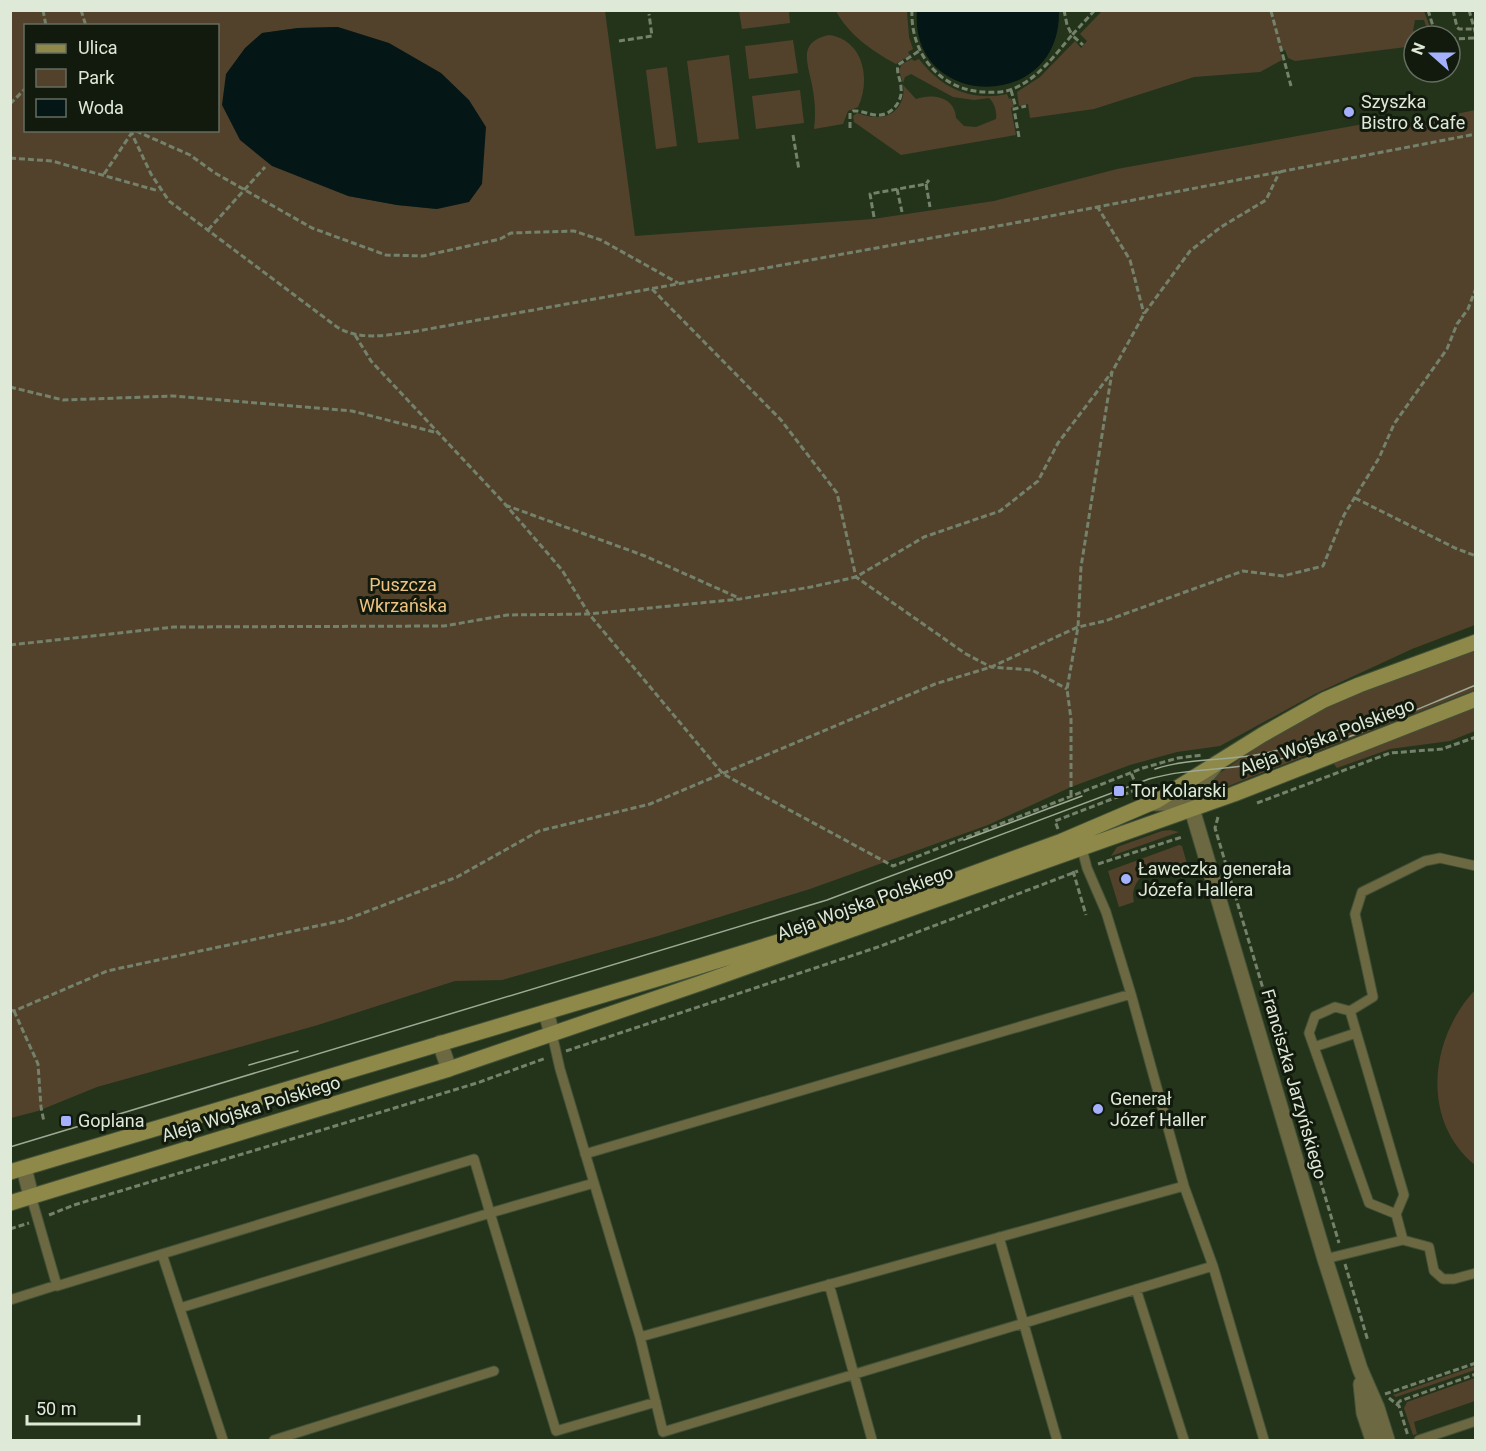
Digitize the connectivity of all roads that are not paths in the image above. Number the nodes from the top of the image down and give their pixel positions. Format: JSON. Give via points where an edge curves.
{"nodes":[{"id":1,"x":1476,"y":642,"type":"edge"},
{"id":2,"x":1476,"y":699,"type":"edge"},
{"id":3,"x":1216,"y":765,"type":"junction"},
{"id":4,"x":1152,"y":803,"type":"junction"},
{"id":5,"x":1192,"y":809,"type":"junction"},
{"id":6,"x":1080,"y":841,"type":"junction"},
{"id":7,"x":1476,"y":866,"type":"edge"},
{"id":8,"x":1131,"y":994,"type":"junction"},
{"id":9,"x":1350,"y":1011,"type":"junction"},
{"id":10,"x":546,"y":1012,"type":"junction"},
{"id":11,"x":1356,"y":1033,"type":"junction"},
{"id":12,"x":552,"y":1034,"type":"junction"},
{"id":13,"x":440,"y":1043,"type":"junction"},
{"id":14,"x":1314,"y":1047,"type":"junction"},
{"id":15,"x":448,"y":1069,"type":"junction"},
{"id":16,"x":585,"y":1154,"type":"junction"},
{"id":17,"x":17,"y":1170,"type":"edge"},
{"id":18,"x":594,"y":1183,"type":"junction"},
{"id":19,"x":1184,"y":1186,"type":"junction"},
{"id":20,"x":31,"y":1196,"type":"junction"},
{"id":21,"x":10,"y":1203,"type":"edge"},
{"id":22,"x":490,"y":1213,"type":"junction"},
{"id":23,"x":1396,"y":1214,"type":"junction"},
{"id":24,"x":999,"y":1237,"type":"junction"},
{"id":25,"x":1403,"y":1240,"type":"junction"},
{"id":26,"x":162,"y":1254,"type":"junction"},
{"id":27,"x":1325,"y":1259,"type":"junction"},
{"id":28,"x":1213,"y":1266,"type":"junction"},
{"id":29,"x":1476,"y":1273,"type":"edge"},
{"id":30,"x":829,"y":1284,"type":"junction"},
{"id":31,"x":57,"y":1285,"type":"junction"},
{"id":32,"x":1136,"y":1289,"type":"junction"},
{"id":33,"x":10,"y":1300,"type":"edge"},
{"id":34,"x":180,"y":1308,"type":"junction"},
{"id":35,"x":1024,"y":1323,"type":"junction"},
{"id":36,"x":640,"y":1337,"type":"junction"},
{"id":37,"x":1360,"y":1369,"type":"junction"},
{"id":38,"x":494,"y":1371,"type":"dead end"},
{"id":39,"x":854,"y":1374,"type":"junction"},
{"id":40,"x":656,"y":1402,"type":"junction"},
{"id":41,"x":1476,"y":1421,"type":"edge"},
{"id":42,"x":665,"y":1436,"type":"edge"},
{"id":43,"x":223,"y":1440,"type":"edge"},
{"id":44,"x":274,"y":1440,"type":"edge"},
{"id":45,"x":872,"y":1440,"type":"edge"},
{"id":46,"x":1057,"y":1440,"type":"edge"},
{"id":47,"x":1184,"y":1440,"type":"edge"},
{"id":48,"x":1264,"y":1440,"type":"edge"},
{"id":49,"x":1373,"y":1440,"type":"edge"},
{"id":50,"x":1387,"y":1440,"type":"edge"},
{"id":51,"x":1423,"y":1440,"type":"edge"}],
"edges":[{"from":1,"to":3,"type":"main road","name":"Aleja Wojska Polskiego","via":[[1311,706]]},
{"from":2,"to":5,"type":"main road","name":"Aleja Wojska Polskiego"},
{"from":3,"to":4,"type":"main road","name":"Aleja Wojska Polskiego"},
{"from":3,"to":5,"type":"street","name":"Aleja Wojska Polskiego","via":[[1196,788]]},
{"from":4,"to":5,"type":"street","name":"Aleja Wojska Polskiego","via":[[1174,803]]},
{"from":4,"to":6,"type":"main road","name":"Aleja Wojska Polskiego"},
{"from":5,"to":6,"type":"main road","name":"Aleja Wojska Polskiego"},
{"from":5,"to":27,"type":"street","name":"Franciszka Jarzyńskiego"},
{"from":6,"to":8,"type":"lane"},
{"from":6,"to":10,"type":"main road","name":"Aleja Wojska Polskiego","via":[[791,938]]},
{"from":6,"to":12,"type":"main road","name":"Aleja Wojska Polskiego","via":[[702,983]]},
{"from":7,"to":9,"type":"lane","via":[[1440,858],[1425,861],[1362,892],[1355,914],[1373,997]]},
{"from":8,"to":16,"type":"lane"},
{"from":8,"to":19,"type":"lane"},
{"from":9,"to":11,"type":"lane"},
{"from":9,"to":14,"type":"lane","via":[[1335,1007],[1315,1016],[1309,1033]]},
{"from":10,"to":12,"type":"street"},
{"from":10,"to":13,"type":"main road","name":"Aleja Wojska Polskiego"},
{"from":11,"to":14,"type":"lane"},
{"from":11,"to":23,"type":"lane","via":[[1404,1195]]},
{"from":12,"to":15,"type":"main road","name":"Aleja Wojska Polskiego"},
{"from":12,"to":16,"type":"lane"},
{"from":13,"to":15,"type":"street"},
{"from":13,"to":17,"type":"main road","name":"Aleja Wojska Polskiego"},
{"from":14,"to":23,"type":"lane","via":[[1368,1203]]},
{"from":15,"to":20,"type":"main road","name":"Aleja Wojska Polskiego"},
{"from":16,"to":18,"type":"lane"},
{"from":17,"to":20,"type":"street","name":"Aleja Wojska Polskiego"},
{"from":18,"to":22,"type":"lane"},
{"from":18,"to":36,"type":"lane"},
{"from":19,"to":24,"type":"lane"},
{"from":19,"to":28,"type":"lane"},
{"from":20,"to":21,"type":"main road","name":"Aleja Wojska Polskiego"},
{"from":20,"to":31,"type":"lane"},
{"from":22,"to":26,"type":"lane","via":[[474,1159]]},
{"from":22,"to":34,"type":"lane"},
{"from":22,"to":40,"type":"lane","via":[[556,1431]]},
{"from":23,"to":25,"type":"lane"},
{"from":24,"to":30,"type":"lane"},
{"from":24,"to":35,"type":"lane"},
{"from":25,"to":27,"type":"lane"},
{"from":25,"to":29,"type":"lane","via":[[1429,1247],[1434,1271],[1443,1279]]},
{"from":26,"to":31,"type":"lane"},
{"from":26,"to":34,"type":"lane"},
{"from":27,"to":37,"type":"street","name":"Franciszka Jarzyńskiego"},
{"from":28,"to":32,"type":"lane"},
{"from":28,"to":48,"type":"lane"},
{"from":30,"to":36,"type":"lane"},
{"from":30,"to":39,"type":"lane"},
{"from":31,"to":33,"type":"lane"},
{"from":32,"to":35,"type":"lane"},
{"from":32,"to":47,"type":"lane"},
{"from":34,"to":43,"type":"lane"},
{"from":35,"to":39,"type":"lane"},
{"from":35,"to":46,"type":"lane"},
{"from":36,"to":40,"type":"lane"},
{"from":37,"to":49,"type":"street","name":"Franciszka Jarzyńskiego","via":[[1364,1413]]},
{"from":37,"to":50,"type":"street","name":"Franciszka Jarzyńskiego"},
{"from":38,"to":44,"type":"lane"},
{"from":39,"to":42,"type":"lane"},
{"from":39,"to":45,"type":"lane"},
{"from":40,"to":42,"type":"lane"},
{"from":41,"to":51,"type":"lane"}]}
